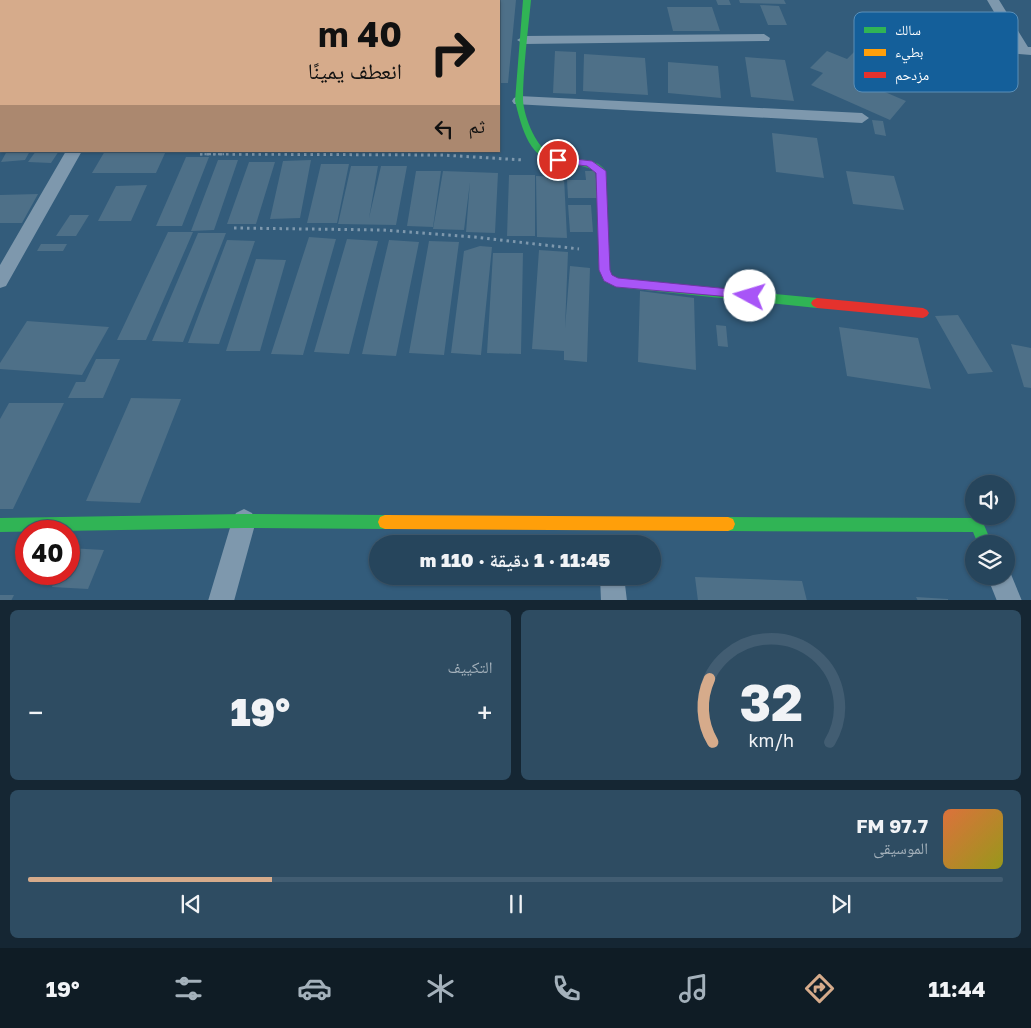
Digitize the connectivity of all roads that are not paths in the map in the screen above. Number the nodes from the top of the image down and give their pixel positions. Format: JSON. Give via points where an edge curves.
{"nodes":[{"id":1,"x":527,"y":0,"type":"edge"},
{"id":2,"x":993,"y":0,"type":"edge"},
{"id":3,"x":1001,"y":12,"type":"edge"},
{"id":4,"x":764,"y":38,"type":"dead end"},
{"id":5,"x":1018,"y":38,"type":"edge"},
{"id":6,"x":524,"y":40,"type":"junction"},
{"id":7,"x":1027,"y":51,"type":"edge"},
{"id":8,"x":519,"y":101,"type":"junction"},
{"id":9,"x":862,"y":118,"type":"dead end"},
{"id":10,"x":73,"y":152,"type":"edge"},
{"id":11,"x":0,"y":281,"type":"edge"},
{"id":12,"x":923,"y":313,"type":"dead end"},
{"id":13,"x":244,"y":521,"type":"junction"},
{"id":14,"x":0,"y":524,"type":"edge"},
{"id":15,"x":608,"y":533,"type":"edge"},
{"id":16,"x":981,"y":535,"type":"edge"},
{"id":17,"x":613,"y":585,"type":"edge"},
{"id":18,"x":1003,"y":585,"type":"edge"},
{"id":19,"x":221,"y":600,"type":"edge"},
{"id":20,"x":614,"y":600,"type":"edge"},
{"id":21,"x":1010,"y":600,"type":"edge"}],
"edges":[{"from":1,"to":6,"type":"street"},
{"from":2,"to":3,"type":"street"},
{"from":4,"to":6,"type":"street"},
{"from":5,"to":7,"type":"street"},
{"from":6,"to":8,"type":"street"},
{"from":8,"to":9,"type":"street"},
{"from":8,"to":12,"type":"street","via":[[526,126],[540,151],[558,160],[589,163],[601,171],[604,270],[608,278],[616,282]]},
{"from":10,"to":11,"type":"street"},
{"from":13,"to":14,"type":"street"},
{"from":13,"to":15,"type":"street"},
{"from":13,"to":19,"type":"street"},
{"from":15,"to":16,"type":"street","via":[[977,524]]},
{"from":17,"to":20,"type":"street"},
{"from":18,"to":21,"type":"street"}]}
